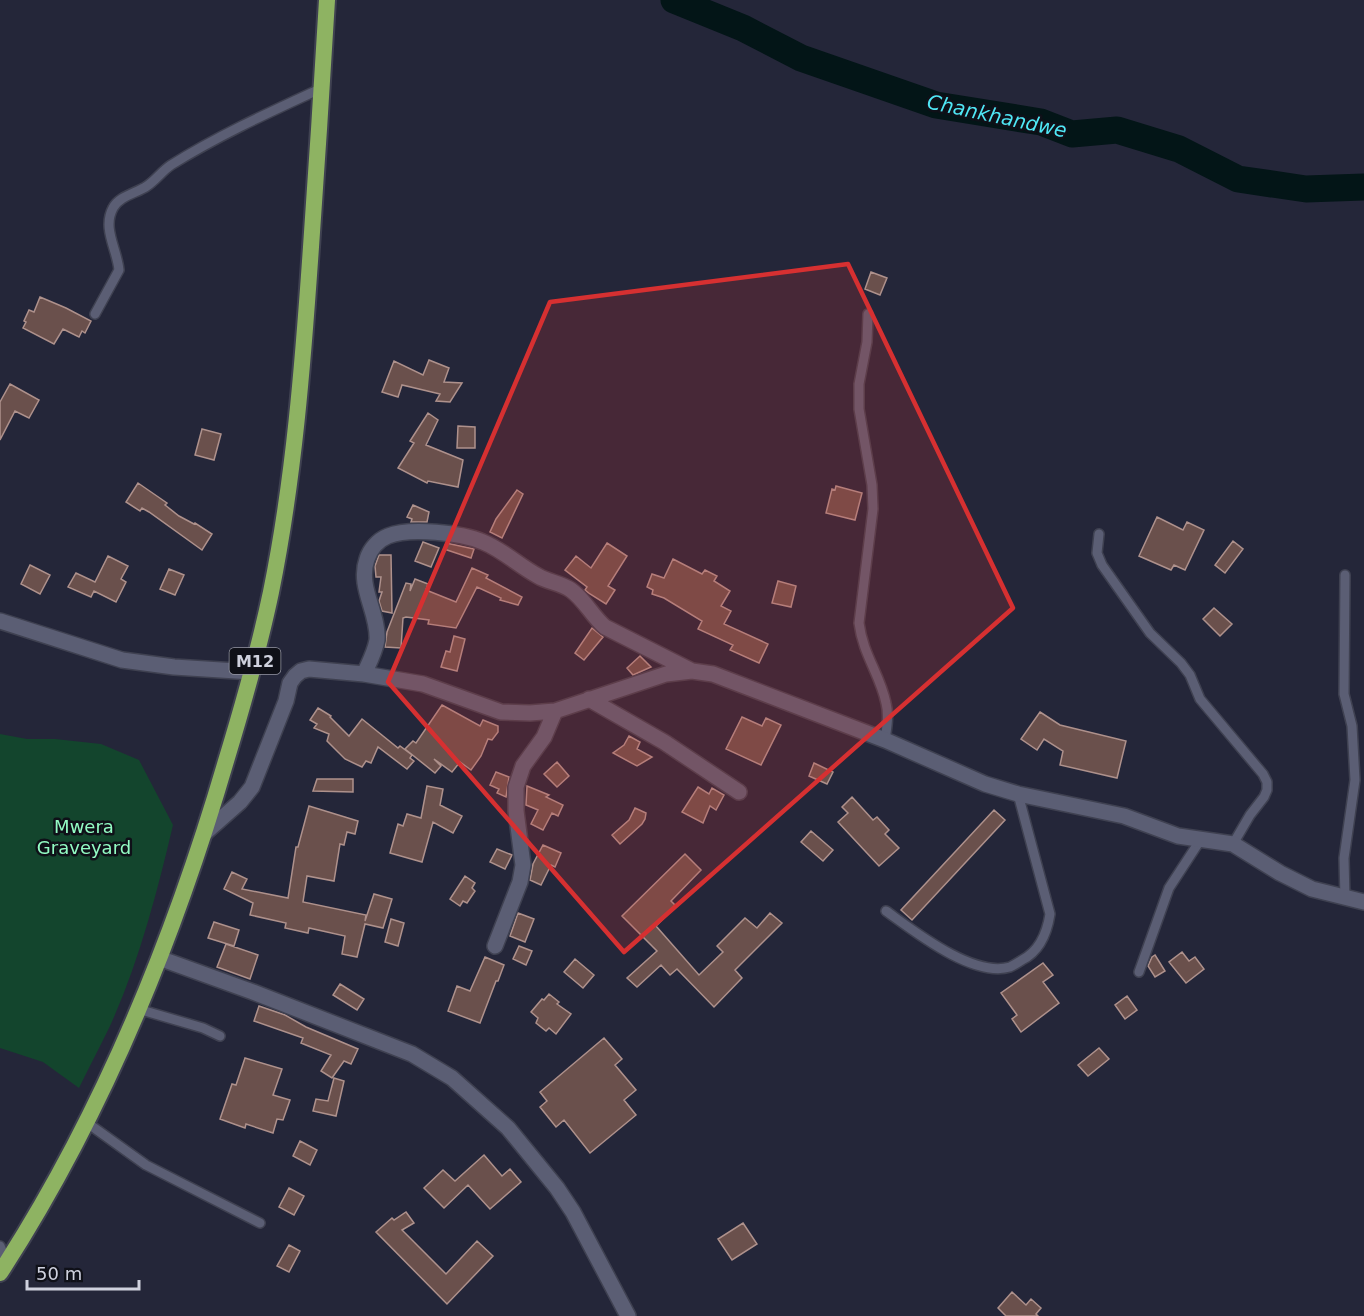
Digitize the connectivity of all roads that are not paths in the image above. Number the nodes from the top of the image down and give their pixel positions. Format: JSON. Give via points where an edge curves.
{"nodes":[{"id":1,"x":327,"y":0,"type":"edge"},
{"id":2,"x":322,"y":88,"type":"junction"},
{"id":3,"x":95,"y":314,"type":"dead end"},
{"id":4,"x":868,"y":314,"type":"dead end"},
{"id":5,"x":1099,"y":534,"type":"dead end"},
{"id":6,"x":1346,"y":575,"type":"dead end"},
{"id":7,"x":0,"y":621,"type":"edge"},
{"id":8,"x":692,"y":671,"type":"junction"},
{"id":9,"x":252,"y":672,"type":"junction"},
{"id":10,"x":364,"y":674,"type":"junction"},
{"id":11,"x":589,"y":699,"type":"junction"},
{"id":12,"x":555,"y":711,"type":"junction"},
{"id":13,"x":885,"y":740,"type":"junction"},
{"id":14,"x":740,"y":792,"type":"dead end"},
{"id":15,"x":1018,"y":794,"type":"junction"},
{"id":16,"x":205,"y":833,"type":"junction"},
{"id":17,"x":1201,"y":839,"type":"junction"},
{"id":18,"x":1233,"y":844,"type":"junction"},
{"id":19,"x":1345,"y":899,"type":"junction"},
{"id":20,"x":1364,"y":902,"type":"edge"},
{"id":21,"x":886,"y":911,"type":"dead end"},
{"id":22,"x":495,"y":946,"type":"dead end"},
{"id":23,"x":159,"y":958,"type":"junction"},
{"id":24,"x":1139,"y":972,"type":"dead end"},
{"id":25,"x":138,"y":1009,"type":"junction"},
{"id":26,"x":220,"y":1036,"type":"dead end"},
{"id":27,"x":86,"y":1122,"type":"junction"},
{"id":28,"x":260,"y":1223,"type":"dead end"},
{"id":29,"x":0,"y":1246,"type":"edge"},
{"id":30,"x":3,"y":1268,"type":"edge"},
{"id":31,"x":628,"y":1316,"type":"edge"}],
"edges":[{"from":1,"to":2,"type":"highway","number":"M12"},
{"from":2,"to":3,"type":"lane","via":[[236,127],[170,166],[140,191],[118,201],[108,223],[119,270]]},
{"from":2,"to":9,"type":"highway","number":"M12","via":[[299,401],[271,592]]},
{"from":4,"to":13,"type":"lane","via":[[859,409],[873,509],[859,623],[861,640],[886,702]]},
{"from":5,"to":18,"type":"lane","via":[[1097,553],[1102,566],[1150,633],[1182,663],[1200,699],[1267,782],[1264,797]]},
{"from":6,"to":19,"type":"lane","via":[[1344,694],[1352,726],[1355,780],[1344,858]]},
{"from":7,"to":9,"type":"street","via":[[122,660]]},
{"from":8,"to":10,"type":"street","via":[[617,635],[596,619],[571,590],[536,575],[485,542],[449,533],[399,533],[378,542],[366,562],[366,587],[377,641]]},
{"from":8,"to":11,"type":"street"},
{"from":8,"to":13,"type":"street","via":[[713,674]]},
{"from":9,"to":16,"type":"highway","number":"M12"},
{"from":10,"to":12,"type":"street","via":[[423,684],[501,712]]},
{"from":10,"to":16,"type":"street","via":[[309,669],[295,676],[252,787]]},
{"from":11,"to":12,"type":"street"},
{"from":11,"to":14,"type":"street"},
{"from":12,"to":22,"type":"street","via":[[544,737],[523,766],[516,787],[523,865]]},
{"from":13,"to":15,"type":"street","via":[[966,777]]},
{"from":15,"to":17,"type":"street","via":[[1124,816],[1178,836]]},
{"from":15,"to":21,"type":"lane","via":[[1050,914],[1040,945],[1027,957],[1010,967],[989,968],[937,948]]},
{"from":16,"to":23,"type":"highway","number":"M12"},
{"from":17,"to":18,"type":"street"},
{"from":17,"to":24,"type":"lane","via":[[1164,900]]},
{"from":18,"to":19,"type":"street","via":[[1312,889]]},
{"from":19,"to":20,"type":"street"},
{"from":23,"to":25,"type":"highway","number":"M12"},
{"from":23,"to":31,"type":"street","via":[[412,1054],[452,1078],[508,1128],[552,1181],[573,1212]]},
{"from":25,"to":26,"type":"lane"},
{"from":25,"to":27,"type":"highway","number":"M12"},
{"from":27,"to":28,"type":"lane","via":[[146,1165]]},
{"from":27,"to":30,"type":"highway","number":"M12"},
{"from":29,"to":30,"type":"lane"}]}
